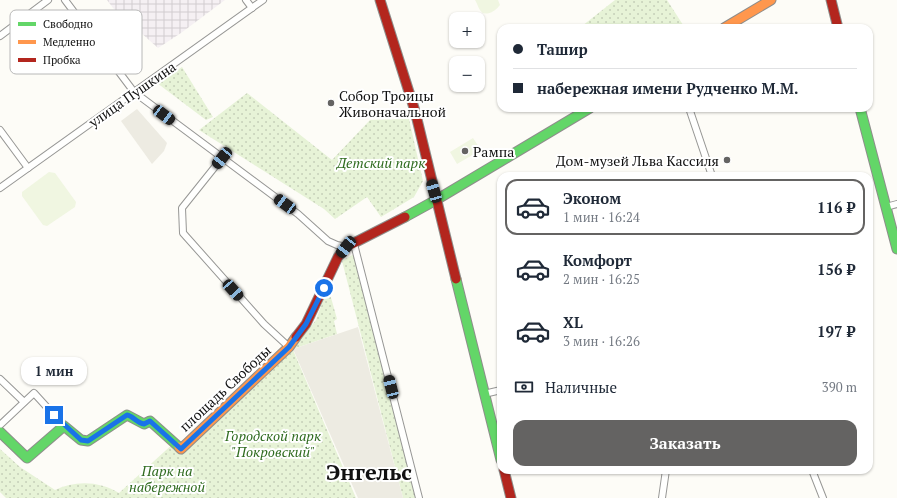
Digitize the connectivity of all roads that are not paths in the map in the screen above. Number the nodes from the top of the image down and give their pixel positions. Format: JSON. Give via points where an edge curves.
{"nodes":[{"id":1,"x":48,"y":0,"type":"edge"},
{"id":2,"x":65,"y":0,"type":"edge"},
{"id":3,"x":246,"y":0,"type":"edge"},
{"id":4,"x":263,"y":0,"type":"edge"},
{"id":5,"x":380,"y":0,"type":"edge"},
{"id":6,"x":771,"y":0,"type":"edge"},
{"id":7,"x":831,"y":0,"type":"edge"},
{"id":8,"x":252,"y":8,"type":"junction"},
{"id":9,"x":35,"y":10,"type":"edge"},
{"id":10,"x":72,"y":10,"type":"edge"},
{"id":11,"x":731,"y":24,"type":"edge"},
{"id":12,"x":837,"y":24,"type":"edge"},
{"id":13,"x":10,"y":28,"type":"edge"},
{"id":14,"x":0,"y":36,"type":"edge"},
{"id":15,"x":120,"y":74,"type":"edge"},
{"id":16,"x":134,"y":92,"type":"junction"},
{"id":17,"x":583,"y":112,"type":"edge"},
{"id":18,"x":690,"y":112,"type":"edge"},
{"id":19,"x":861,"y":112,"type":"edge"},
{"id":20,"x":0,"y":130,"type":"edge"},
{"id":21,"x":222,"y":158,"type":"junction"},
{"id":22,"x":28,"y":168,"type":"junction"},
{"id":23,"x":711,"y":172,"type":"edge"},
{"id":24,"x":0,"y":188,"type":"edge"},
{"id":25,"x":436,"y":200,"type":"junction"},
{"id":26,"x":897,"y":204,"type":"edge"},
{"id":27,"x":886,"y":207,"type":"junction"},
{"id":28,"x":350,"y":246,"type":"junction"},
{"id":29,"x":897,"y":250,"type":"edge"},
{"id":30,"x":289,"y":347,"type":"junction"},
{"id":31,"x":0,"y":379,"type":"edge"},
{"id":32,"x":497,"y":391,"type":"edge"},
{"id":33,"x":484,"y":394,"type":"junction"},
{"id":34,"x":24,"y":402,"type":"junction"},
{"id":35,"x":0,"y":425,"type":"edge"},
{"id":36,"x":64,"y":426,"type":"junction"},
{"id":37,"x":0,"y":432,"type":"edge"},
{"id":38,"x":497,"y":444,"type":"edge"},
{"id":39,"x":505,"y":474,"type":"edge"},
{"id":40,"x":665,"y":474,"type":"edge"},
{"id":41,"x":814,"y":474,"type":"edge"},
{"id":42,"x":419,"y":498,"type":"edge"},
{"id":43,"x":511,"y":498,"type":"edge"},
{"id":44,"x":662,"y":498,"type":"edge"},
{"id":45,"x":823,"y":498,"type":"edge"}],
"edges":[{"from":1,"to":9,"type":"street"},
{"from":2,"to":10,"type":"street"},
{"from":3,"to":8,"type":"street"},
{"from":4,"to":8,"type":"street","name":"улица Пушкина"},
{"from":5,"to":25,"type":"main road","via":[[415,111]]},
{"from":6,"to":11,"type":"main road"},
{"from":7,"to":12,"type":"main road"},
{"from":8,"to":16,"type":"street","name":"улица Пушкина"},
{"from":13,"to":14,"type":"street"},
{"from":15,"to":16,"type":"street"},
{"from":16,"to":21,"type":"street"},
{"from":16,"to":22,"type":"street","name":"улица Пушкина"},
{"from":17,"to":25,"type":"main road","name":"площадь Свободы"},
{"from":18,"to":23,"type":"street"},
{"from":19,"to":27,"type":"main road"},
{"from":20,"to":22,"type":"street"},
{"from":21,"to":28,"type":"street","via":[[298,214],[328,241]]},
{"from":21,"to":30,"type":"street","name":"площадь Свободы","via":[[182,208],[183,233],[264,324]]},
{"from":22,"to":24,"type":"street","name":"улица Пушкина"},
{"from":25,"to":28,"type":"main road","name":"площадь Свободы"},
{"from":25,"to":33,"type":"main road"},
{"from":26,"to":27,"type":"street"},
{"from":27,"to":29,"type":"main road"},
{"from":28,"to":30,"type":"main road","name":"площадь Свободы","via":[[338,258],[306,324]]},
{"from":28,"to":42,"type":"street"},
{"from":30,"to":36,"type":"main road","name":"площадь Свободы","via":[[181,449],[150,421],[140,423],[127,415],[88,441],[81,440]]},
{"from":31,"to":34,"type":"street"},
{"from":32,"to":33,"type":"street"},
{"from":33,"to":38,"type":"main road"},
{"from":34,"to":35,"type":"street"},
{"from":34,"to":36,"type":"street","via":[[34,393]]},
{"from":36,"to":37,"type":"main road","via":[[27,458]]},
{"from":39,"to":43,"type":"main road"},
{"from":40,"to":44,"type":"street"},
{"from":41,"to":45,"type":"street"}]}
